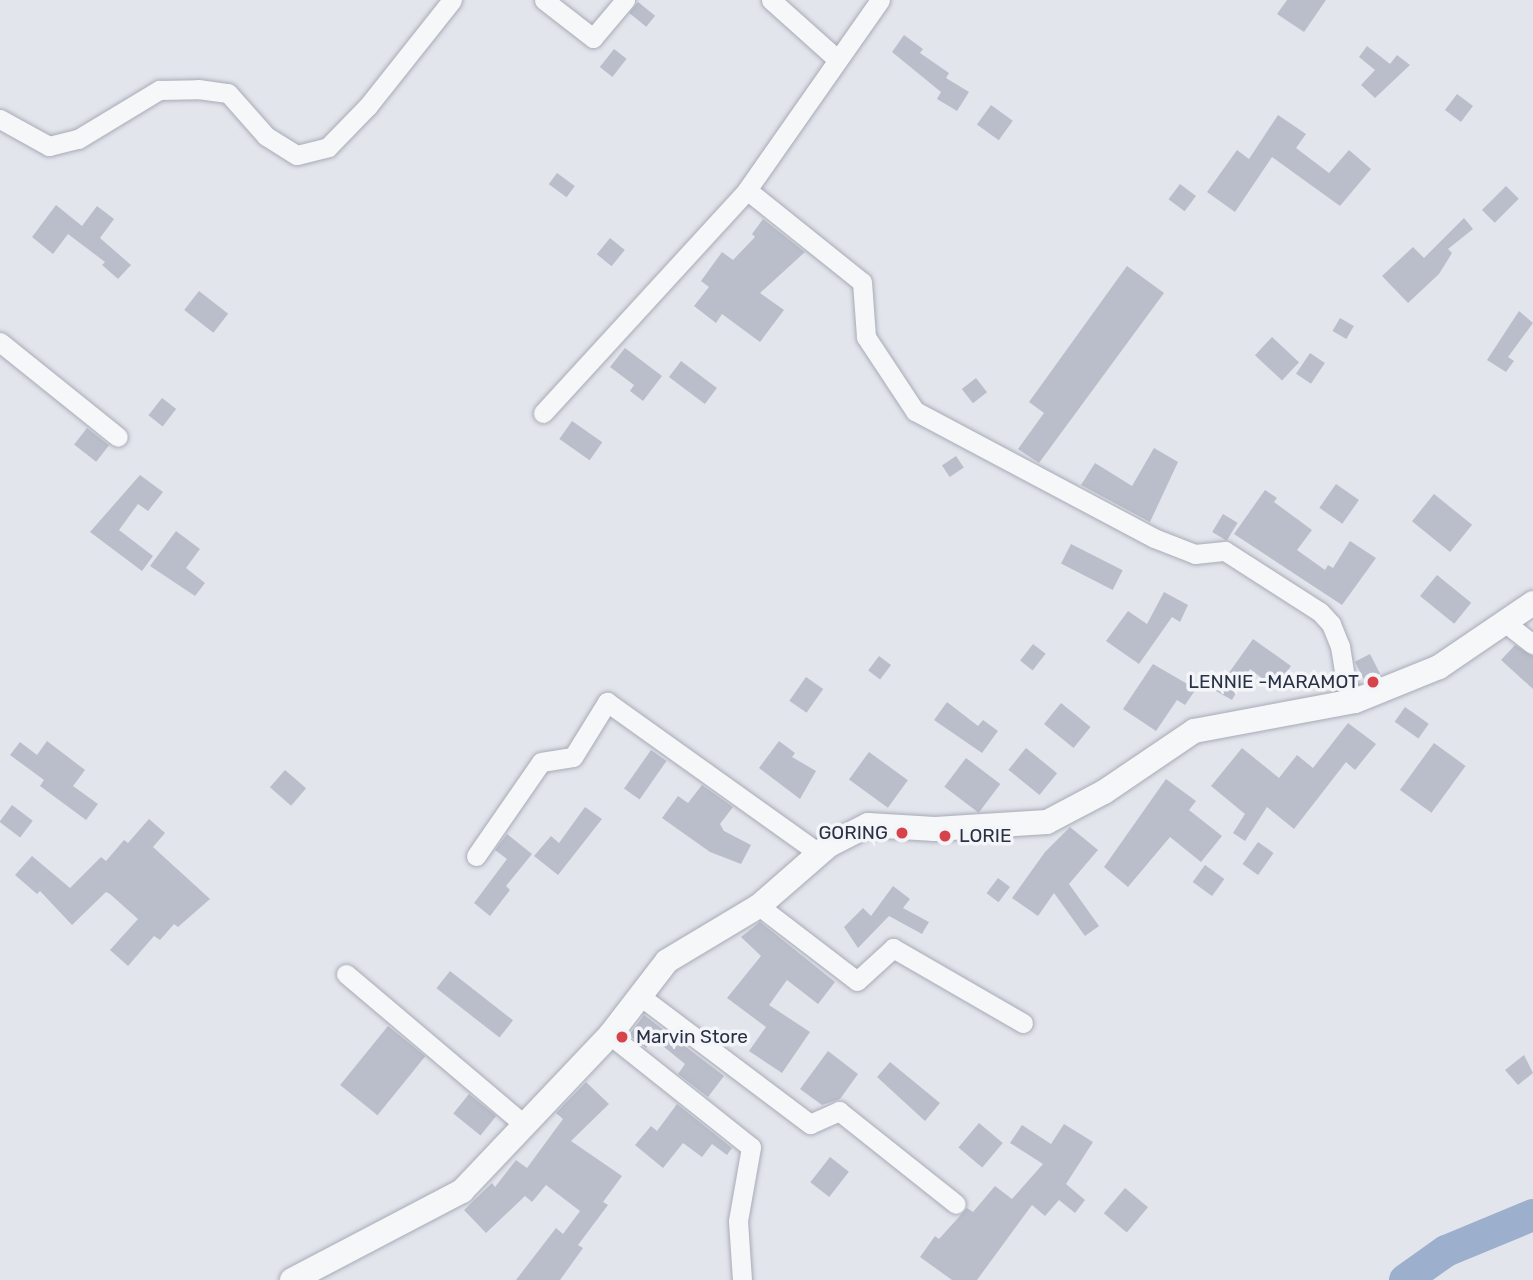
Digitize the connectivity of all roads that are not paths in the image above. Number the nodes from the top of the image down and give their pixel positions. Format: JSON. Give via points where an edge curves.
{"nodes":[{"id":1,"x":452,"y":0,"type":"edge"},
{"id":2,"x":544,"y":0,"type":"edge"},
{"id":3,"x":625,"y":0,"type":"edge"},
{"id":4,"x":771,"y":0,"type":"edge"},
{"id":5,"x":880,"y":0,"type":"edge"},
{"id":6,"x":838,"y":59,"type":"junction"},
{"id":7,"x":0,"y":119,"type":"edge"},
{"id":8,"x":747,"y":190,"type":"junction"},
{"id":9,"x":0,"y":342,"type":"edge"},
{"id":10,"x":543,"y":413,"type":"dead end"},
{"id":11,"x":118,"y":437,"type":"dead end"},
{"id":12,"x":1533,"y":603,"type":"edge"},
{"id":13,"x":1507,"y":624,"type":"junction"},
{"id":14,"x":1533,"y":644,"type":"edge"},
{"id":15,"x":1355,"y":701,"type":"junction"},
{"id":16,"x":820,"y":854,"type":"junction"},
{"id":17,"x":476,"y":856,"type":"dead end"},
{"id":18,"x":759,"y":906,"type":"junction"},
{"id":19,"x":346,"y":974,"type":"dead end"},
{"id":20,"x":640,"y":996,"type":"junction"},
{"id":21,"x":1023,"y":1023,"type":"dead end"},
{"id":22,"x":610,"y":1035,"type":"junction"},
{"id":23,"x":525,"y":1125,"type":"junction"},
{"id":24,"x":956,"y":1205,"type":"dead end"},
{"id":25,"x":292,"y":1280,"type":"edge"},
{"id":26,"x":742,"y":1280,"type":"edge"}],
"edges":[{"from":1,"to":7,"type":"street","via":[[368,106],[328,147],[297,155],[266,136],[228,93],[198,89],[159,90],[78,139],[49,146]]},
{"from":2,"to":3,"type":"street","via":[[593,38]]},
{"from":4,"to":6,"type":"street"},
{"from":5,"to":6,"type":"street"},
{"from":6,"to":8,"type":"street"},
{"from":8,"to":10,"type":"street"},
{"from":8,"to":15,"type":"street","via":[[862,282],[866,337],[915,411],[1154,538],[1195,554],[1225,551],[1320,612],[1340,646],[1346,683]]},
{"from":9,"to":11,"type":"street"},
{"from":12,"to":13,"type":"street"},
{"from":13,"to":14,"type":"street"},
{"from":13,"to":15,"type":"street","via":[[1439,667]]},
{"from":15,"to":16,"type":"street","via":[[1194,731],[1104,792],[1047,822],[935,829],[868,825]]},
{"from":16,"to":17,"type":"street","via":[[607,702],[573,757],[541,761]]},
{"from":16,"to":18,"type":"street"},
{"from":18,"to":20,"type":"street","via":[[667,961]]},
{"from":18,"to":21,"type":"street","via":[[858,981],[893,948],[907,952]]},
{"from":19,"to":23,"type":"street"},
{"from":20,"to":22,"type":"street"},
{"from":20,"to":24,"type":"street","via":[[810,1124],[839,1111]]},
{"from":22,"to":23,"type":"street"},
{"from":22,"to":26,"type":"street","via":[[751,1147],[738,1221]]},
{"from":23,"to":25,"type":"street","via":[[462,1191]]}]}
